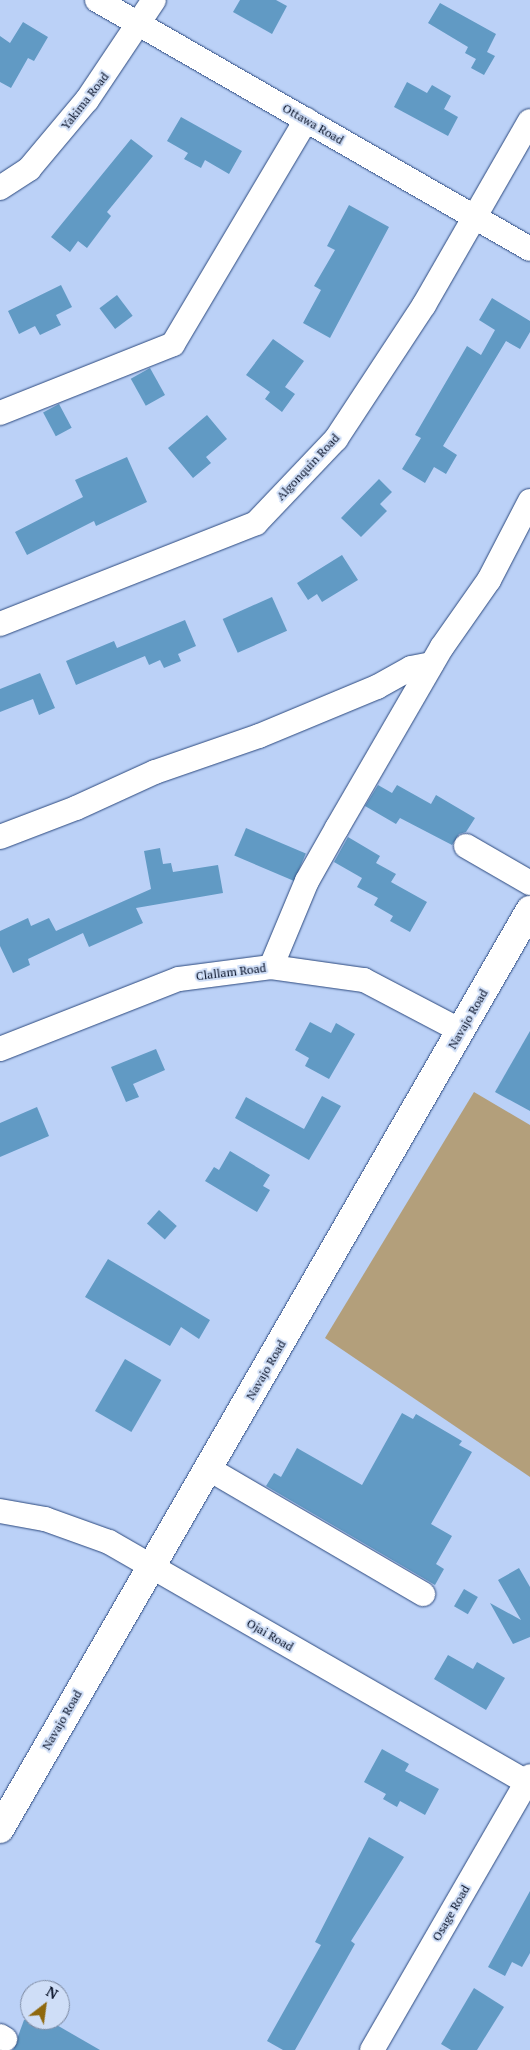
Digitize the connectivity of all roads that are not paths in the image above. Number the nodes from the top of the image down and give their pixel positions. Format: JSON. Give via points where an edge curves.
{"nodes":[{"id":1,"x":97,"y":0,"type":"edge"},
{"id":2,"x":154,"y":0,"type":"edge"},
{"id":3,"x":140,"y":25,"type":"junction"},
{"id":4,"x":306,"y":120,"type":"junction"},
{"id":5,"x":530,"y":122,"type":"edge"},
{"id":6,"x":0,"y":188,"type":"edge"},
{"id":7,"x":475,"y":217,"type":"junction"},
{"id":8,"x":530,"y":249,"type":"edge"},
{"id":9,"x":0,"y":413,"type":"edge"},
{"id":10,"x":530,"y":501,"type":"edge"},
{"id":11,"x":0,"y":624,"type":"edge"},
{"id":12,"x":432,"y":664,"type":"junction"},
{"id":13,"x":0,"y":837,"type":"edge"},
{"id":14,"x":466,"y":846,"type":"dead end"},
{"id":15,"x":530,"y":883,"type":"edge"},
{"id":16,"x":530,"y":910,"type":"edge"},
{"id":17,"x":271,"y":967,"type":"junction"},
{"id":18,"x":461,"y":1031,"type":"junction"},
{"id":19,"x":0,"y":1049,"type":"edge"},
{"id":20,"x":209,"y":1469,"type":"junction"},
{"id":21,"x":0,"y":1510,"type":"edge"},
{"id":22,"x":152,"y":1568,"type":"junction"},
{"id":23,"x":423,"y":1594,"type":"dead end"},
{"id":24,"x":529,"y":1781,"type":"edge"},
{"id":25,"x":0,"y":1829,"type":"edge"},
{"id":26,"x":372,"y":2050,"type":"edge"}],
"edges":[{"from":1,"to":3,"type":"street","name":"Ottawa Road"},
{"from":2,"to":3,"type":"street","name":"Yakima Road"},
{"from":3,"to":4,"type":"street","name":"Ottawa Road"},
{"from":3,"to":6,"type":"street","name":"Yakima Road","via":[[87,100],[29,169]]},
{"from":4,"to":7,"type":"street","name":"Ottawa Road"},
{"from":4,"to":9,"type":"street","via":[[173,344]]},
{"from":5,"to":7,"type":"street","name":"Algonquin Road"},
{"from":7,"to":8,"type":"street","name":"Ottawa Road"},
{"from":7,"to":11,"type":"street","name":"Algonquin Road","via":[[424,305],[336,439],[256,523]]},
{"from":10,"to":12,"type":"street","via":[[489,580]]},
{"from":12,"to":13,"type":"street","via":[[411,668],[377,687],[259,736],[155,772],[76,808]]},
{"from":12,"to":17,"type":"street","via":[[308,881]]},
{"from":14,"to":15,"type":"street"},
{"from":16,"to":18,"type":"main road","name":"Navajo Road"},
{"from":17,"to":18,"type":"street","name":"Clallam Road","via":[[364,980]]},
{"from":17,"to":19,"type":"street","name":"Clallam Road","via":[[179,979]]},
{"from":18,"to":20,"type":"main road","name":"Navajo Road"},
{"from":20,"to":22,"type":"main road","name":"Navajo Road"},
{"from":20,"to":23,"type":"street"},
{"from":21,"to":22,"type":"street","name":"Ojai Road","via":[[45,1519],[109,1542]]},
{"from":22,"to":24,"type":"street","name":"Ojai Road"},
{"from":22,"to":25,"type":"main road","name":"Navajo Road"},
{"from":24,"to":26,"type":"street","name":"Osage Road"}]}
